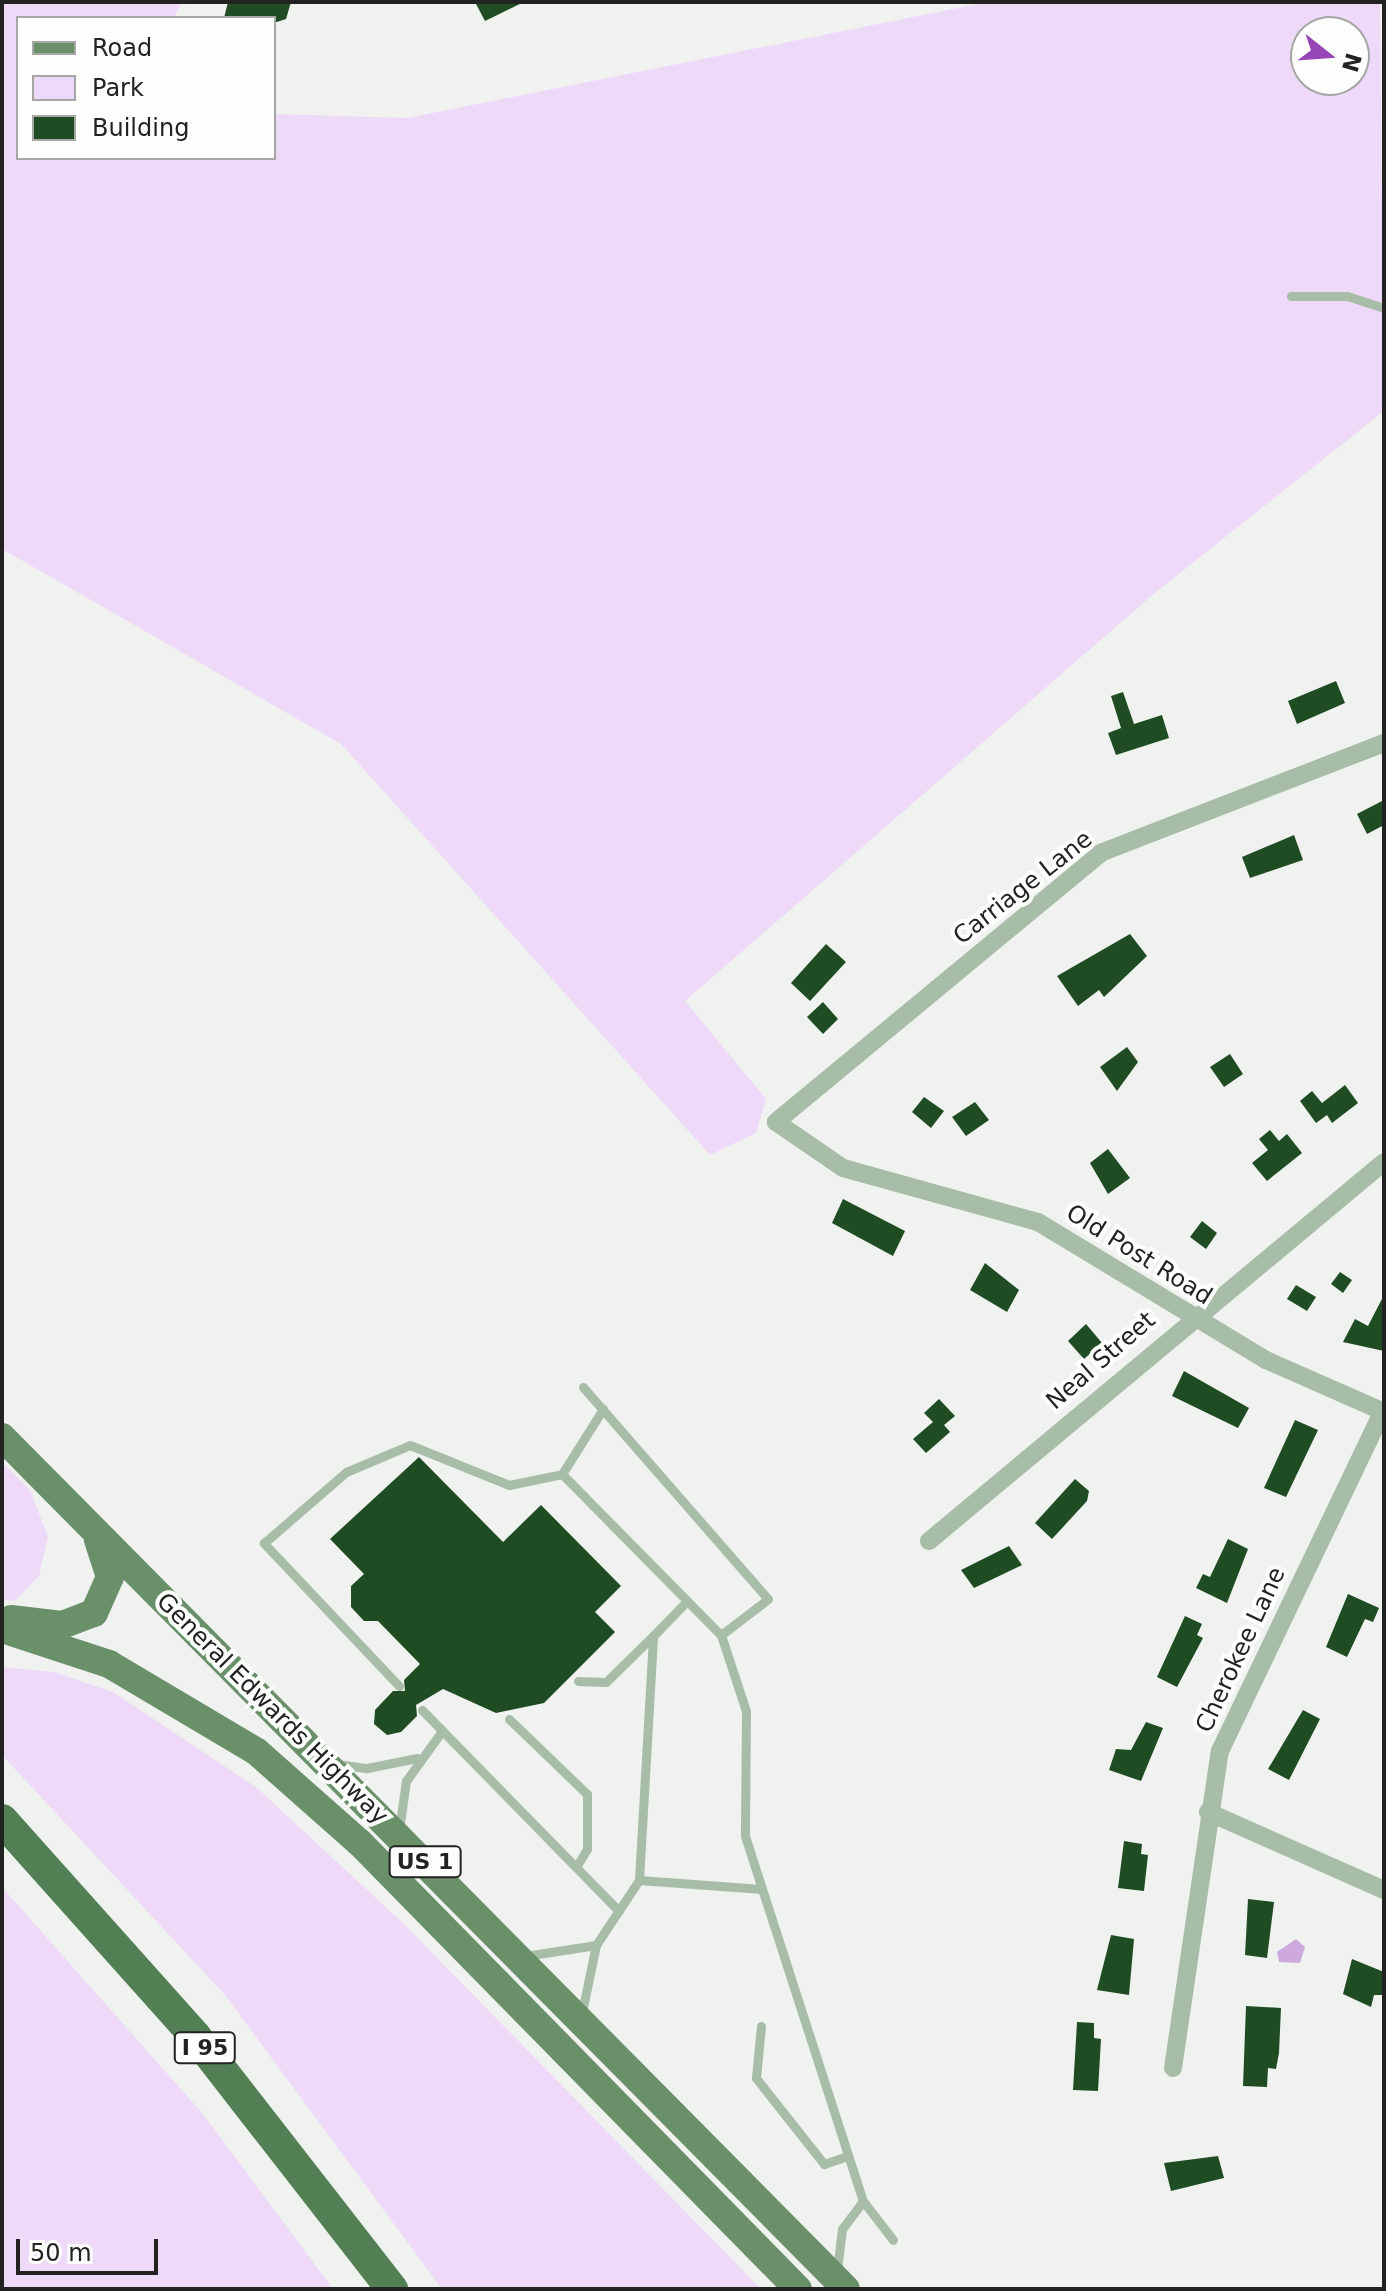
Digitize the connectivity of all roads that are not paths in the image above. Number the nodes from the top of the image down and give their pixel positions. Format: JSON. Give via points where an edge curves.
{"nodes":[{"id":1,"x":1291,"y":296,"type":"dead end"},
{"id":2,"x":1384,"y":308,"type":"edge"},
{"id":3,"x":1384,"y":743,"type":"edge"},
{"id":4,"x":776,"y":1122,"type":"joint"},
{"id":5,"x":1384,"y":1162,"type":"edge"},
{"id":6,"x":1190,"y":1317,"type":"junction"},
{"id":7,"x":583,"y":1387,"type":"dead end"},
{"id":8,"x":603,"y":1409,"type":"junction"},
{"id":9,"x":1383,"y":1411,"type":"edge"},
{"id":10,"x":2,"y":1437,"type":"edge"},
{"id":11,"x":562,"y":1474,"type":"junction"},
{"id":12,"x":86,"y":1521,"type":"junction"},
{"id":13,"x":929,"y":1541,"type":"dead end"},
{"id":14,"x":687,"y":1601,"type":"junction"},
{"id":15,"x":2,"y":1618,"type":"edge"},
{"id":16,"x":2,"y":1629,"type":"edge"},
{"id":17,"x":721,"y":1635,"type":"junction"},
{"id":18,"x":653,"y":1636,"type":"junction"},
{"id":19,"x":578,"y":1681,"type":"dead end"},
{"id":20,"x":399,"y":1686,"type":"dead end"},
{"id":21,"x":422,"y":1710,"type":"dead end"},
{"id":22,"x":509,"y":1719,"type":"dead end"},
{"id":23,"x":442,"y":1731,"type":"junction"},
{"id":24,"x":417,"y":1758,"type":"junction"},
{"id":25,"x":324,"y":1763,"type":"junction"},
{"id":26,"x":1208,"y":1812,"type":"junction"},
{"id":27,"x":2,"y":1820,"type":"edge"},
{"id":28,"x":399,"y":1836,"type":"junction"},
{"id":29,"x":576,"y":1867,"type":"junction"},
{"id":30,"x":639,"y":1880,"type":"junction"},
{"id":31,"x":762,"y":1889,"type":"junction"},
{"id":32,"x":1384,"y":1890,"type":"edge"},
{"id":33,"x":619,"y":1911,"type":"junction"},
{"id":34,"x":596,"y":1945,"type":"junction"},
{"id":35,"x":518,"y":1956,"type":"junction"},
{"id":36,"x":582,"y":2021,"type":"junction"},
{"id":37,"x":761,"y":2026,"type":"dead end"},
{"id":38,"x":1173,"y":2068,"type":"dead end"},
{"id":39,"x":847,"y":2156,"type":"junction"},
{"id":40,"x":863,"y":2201,"type":"junction"},
{"id":41,"x":893,"y":2240,"type":"dead end"},
{"id":42,"x":841,"y":2284,"type":"edge"},
{"id":43,"x":392,"y":2289,"type":"edge"},
{"id":44,"x":798,"y":2289,"type":"edge"}],
"edges":[{"from":1,"to":2,"type":"lane","via":[[1347,296]]},
{"from":3,"to":4,"type":"street","name":"Carriage Lane","via":[[1101,853]]},
{"from":4,"to":6,"type":"street","name":"Old Post Road","via":[[843,1168],[1038,1222]]},
{"from":5,"to":6,"type":"street","name":"Neal Street"},
{"from":6,"to":9,"type":"street","name":"Old Post Road"},
{"from":6,"to":13,"type":"street","name":"Neal Street"},
{"from":7,"to":8,"type":"lane"},
{"from":8,"to":11,"type":"lane"},
{"from":8,"to":17,"type":"lane","via":[[768,1599]]},
{"from":9,"to":26,"type":"street","name":"Cherokee Lane","via":[[1220,1751]]},
{"from":10,"to":12,"type":"main road","name":"General Edwards Highway","number":"US 1"},
{"from":11,"to":14,"type":"lane"},
{"from":11,"to":20,"type":"lane","via":[[509,1485],[410,1445],[346,1472],[264,1543]]},
{"from":12,"to":15,"type":"main road","via":[[109,1570],[99,1609],[62,1625]]},
{"from":12,"to":25,"type":"main road","name":"General Edwards Highway","number":"US 1"},
{"from":14,"to":17,"type":"lane"},
{"from":14,"to":18,"type":"lane"},
{"from":16,"to":44,"type":"main road","name":"General Edwards Highway","number":"US 1","via":[[109,1664],[257,1752],[360,1843]]},
{"from":17,"to":31,"type":"lane","via":[[744,1698],[745,1836]]},
{"from":18,"to":19,"type":"lane","via":[[606,1682]]},
{"from":18,"to":30,"type":"lane"},
{"from":21,"to":23,"type":"lane"},
{"from":22,"to":29,"type":"lane","via":[[587,1794],[587,1849]]},
{"from":23,"to":24,"type":"lane"},
{"from":23,"to":29,"type":"lane"},
{"from":24,"to":25,"type":"lane","via":[[367,1768]]},
{"from":24,"to":28,"type":"lane","via":[[403,1790]]},
{"from":25,"to":28,"type":"main road","name":"General Edwards Highway","number":"US 1"},
{"from":26,"to":32,"type":"street"},
{"from":26,"to":38,"type":"street","name":"Cherokee Lane"},
{"from":27,"to":43,"type":"highway","number":"I 95","via":[[195,2036]]},
{"from":28,"to":35,"type":"main road","name":"General Edwards Highway","number":"US 1"},
{"from":29,"to":33,"type":"lane"},
{"from":30,"to":31,"type":"lane"},
{"from":30,"to":33,"type":"lane"},
{"from":31,"to":39,"type":"lane"},
{"from":33,"to":34,"type":"lane"},
{"from":34,"to":35,"type":"lane"},
{"from":34,"to":36,"type":"lane","via":[[582,1991]]},
{"from":35,"to":36,"type":"main road","name":"General Edwards Highway","number":"US 1"},
{"from":36,"to":42,"type":"main road","name":"General Edwards Highway","number":"US 1"},
{"from":37,"to":39,"type":"lane","via":[[756,2078],[824,2164]]},
{"from":39,"to":40,"type":"lane"},
{"from":40,"to":41,"type":"lane"},
{"from":40,"to":42,"type":"lane","via":[[842,2229]]}]}
